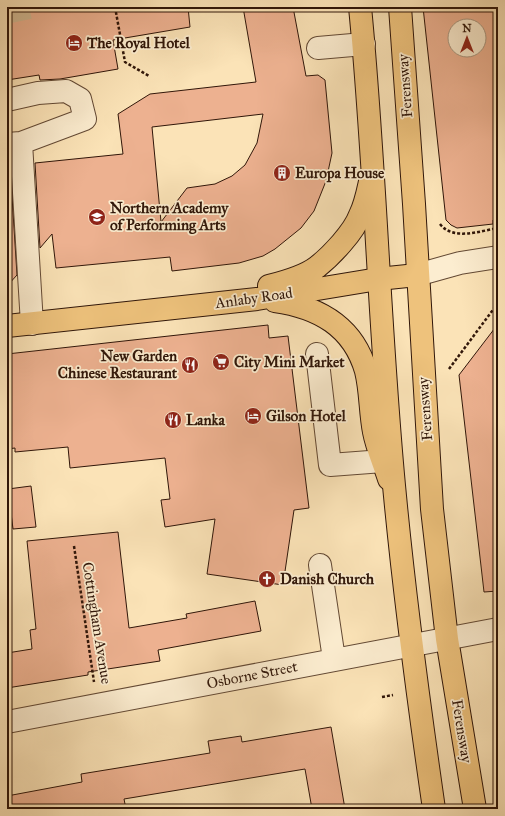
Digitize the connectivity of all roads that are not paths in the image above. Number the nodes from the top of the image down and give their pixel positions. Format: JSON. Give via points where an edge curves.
{"nodes":[{"id":1,"x":360,"y":7,"type":"edge"},
{"id":2,"x":400,"y":7,"type":"edge"},
{"id":3,"x":364,"y":44,"type":"junction"},
{"id":4,"x":318,"y":48,"type":"dead end"},
{"id":5,"x":7,"y":100,"type":"edge"},
{"id":6,"x":14,"y":143,"type":"edge"},
{"id":7,"x":372,"y":172,"type":"junction"},
{"id":8,"x":498,"y":257,"type":"edge"},
{"id":9,"x":417,"y":275,"type":"junction"},
{"id":10,"x":378,"y":279,"type":"junction"},
{"id":11,"x":257,"y":299,"type":"junction"},
{"id":12,"x":208,"y":304,"type":"junction"},
{"id":13,"x":32,"y":324,"type":"junction"},
{"id":14,"x":7,"y":326,"type":"edge"},
{"id":15,"x":317,"y":354,"type":"dead end"},
{"id":16,"x":383,"y":461,"type":"junction"},
{"id":17,"x":394,"y":495,"type":"junction"},
{"id":18,"x":320,"y":565,"type":"dead end"},
{"id":19,"x":498,"y":629,"type":"edge"},
{"id":20,"x":447,"y":639,"type":"junction"},
{"id":21,"x":411,"y":645,"type":"junction"},
{"id":22,"x":334,"y":659,"type":"junction"},
{"id":23,"x":7,"y":722,"type":"edge"},
{"id":24,"x":434,"y":809,"type":"edge"},
{"id":25,"x":475,"y":809,"type":"edge"}],
"edges":[{"from":1,"to":3,"type":"main road"},
{"from":2,"to":9,"type":"main road","name":"Ferensway"},
{"from":3,"to":4,"type":"street"},
{"from":3,"to":7,"type":"main road"},
{"from":5,"to":6,"type":"street","via":[[38,93],[66,91],[80,99],[85,119]]},
{"from":6,"to":13,"type":"street"},
{"from":7,"to":10,"type":"main road"},
{"from":7,"to":12,"type":"main road","via":[[360,217],[344,239],[317,267],[284,282]]},
{"from":8,"to":9,"type":"street","name":"Anlaby Road","via":[[460,263]]},
{"from":9,"to":10,"type":"main road","name":"Anlaby Road"},
{"from":9,"to":20,"type":"main road","name":"Ferensway","via":[[432,509]]},
{"from":10,"to":11,"type":"main road","name":"Anlaby Road"},
{"from":10,"to":17,"type":"main road"},
{"from":11,"to":12,"type":"main road","name":"Anlaby Road"},
{"from":11,"to":16,"type":"main road","via":[[297,304],[314,310],[328,318],[353,343],[366,372],[374,432]]},
{"from":12,"to":13,"type":"main road","name":"Anlaby Road"},
{"from":13,"to":14,"type":"main road","name":"Anlaby Road"},
{"from":15,"to":16,"type":"street","via":[[330,465]]},
{"from":16,"to":17,"type":"main road"},
{"from":17,"to":21,"type":"main road"},
{"from":18,"to":22,"type":"street"},
{"from":19,"to":20,"type":"street","name":"Osborne Street"},
{"from":20,"to":21,"type":"street","name":"Osborne Street"},
{"from":20,"to":25,"type":"main road","name":"Ferensway"},
{"from":21,"to":22,"type":"street","name":"Osborne Street"},
{"from":21,"to":24,"type":"main road"},
{"from":22,"to":23,"type":"street","name":"Osborne Street"}]}
